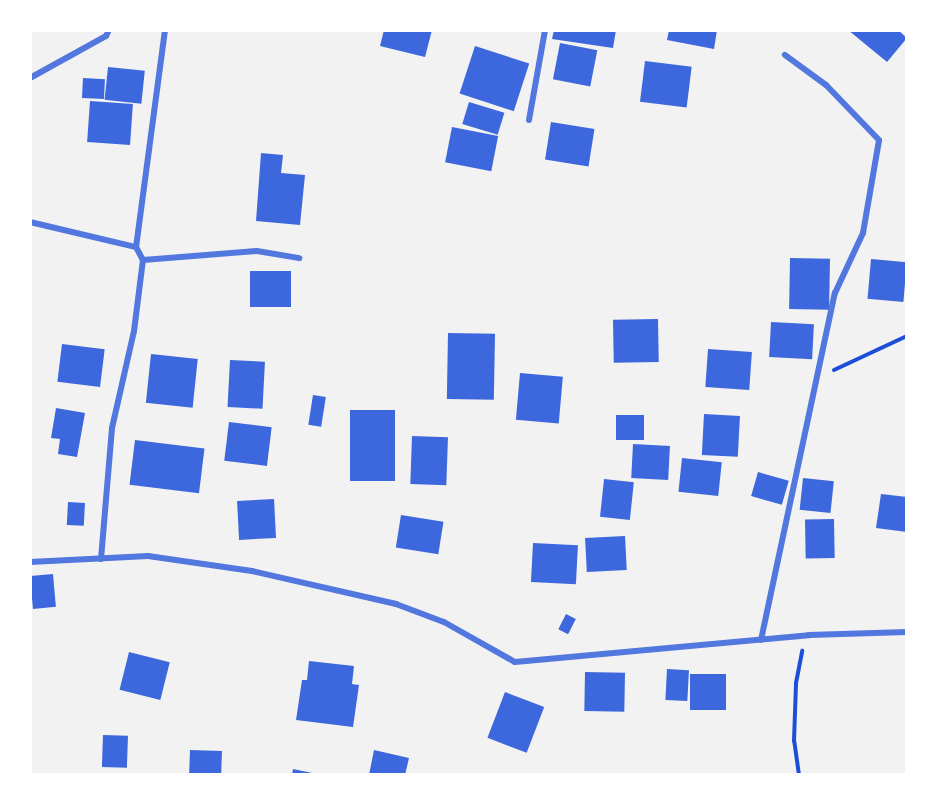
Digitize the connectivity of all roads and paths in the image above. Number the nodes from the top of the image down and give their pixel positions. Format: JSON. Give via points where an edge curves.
{"nodes":[{"id":1,"x":109,"y":30,"type":"edge"},
{"id":2,"x":165,"y":30,"type":"edge"},
{"id":3,"x":545,"y":30,"type":"edge"},
{"id":4,"x":785,"y":56,"type":"dead end"},
{"id":5,"x":30,"y":78,"type":"edge"},
{"id":6,"x":529,"y":120,"type":"dead end"},
{"id":7,"x":30,"y":222,"type":"edge"},
{"id":8,"x":136,"y":247,"type":"junction"},
{"id":9,"x":299,"y":258,"type":"dead end"},
{"id":10,"x":143,"y":260,"type":"junction"},
{"id":11,"x":907,"y":336,"type":"edge"},
{"id":12,"x":815,"y":379,"type":"junction"},
{"id":13,"x":101,"y":559,"type":"junction"},
{"id":14,"x":30,"y":562,"type":"edge"},
{"id":15,"x":907,"y":632,"type":"edge"},
{"id":16,"x":809,"y":635,"type":"junction"},
{"id":17,"x":761,"y":640,"type":"junction"},
{"id":18,"x":799,"y":775,"type":"edge"}],
"edges":[{"from":1,"to":5,"type":"street","via":[[106,36]]},
{"from":2,"to":8,"type":"street"},
{"from":3,"to":6,"type":"street"},
{"from":4,"to":12,"type":"street","via":[[826,84],[879,140],[863,233],[835,293]]},
{"from":7,"to":8,"type":"street"},
{"from":8,"to":10,"type":"street"},
{"from":9,"to":10,"type":"street","via":[[257,251]]},
{"from":10,"to":13,"type":"street","via":[[134,331],[112,428]]},
{"from":11,"to":12,"type":"path"},
{"from":12,"to":17,"type":"street"},
{"from":13,"to":14,"type":"street"},
{"from":13,"to":17,"type":"street","via":[[148,556],[252,571],[396,604],[444,622],[515,662]]},
{"from":15,"to":16,"type":"street"},
{"from":16,"to":17,"type":"street"},
{"from":16,"to":18,"type":"path","via":[[796,683],[794,741]]}]}
